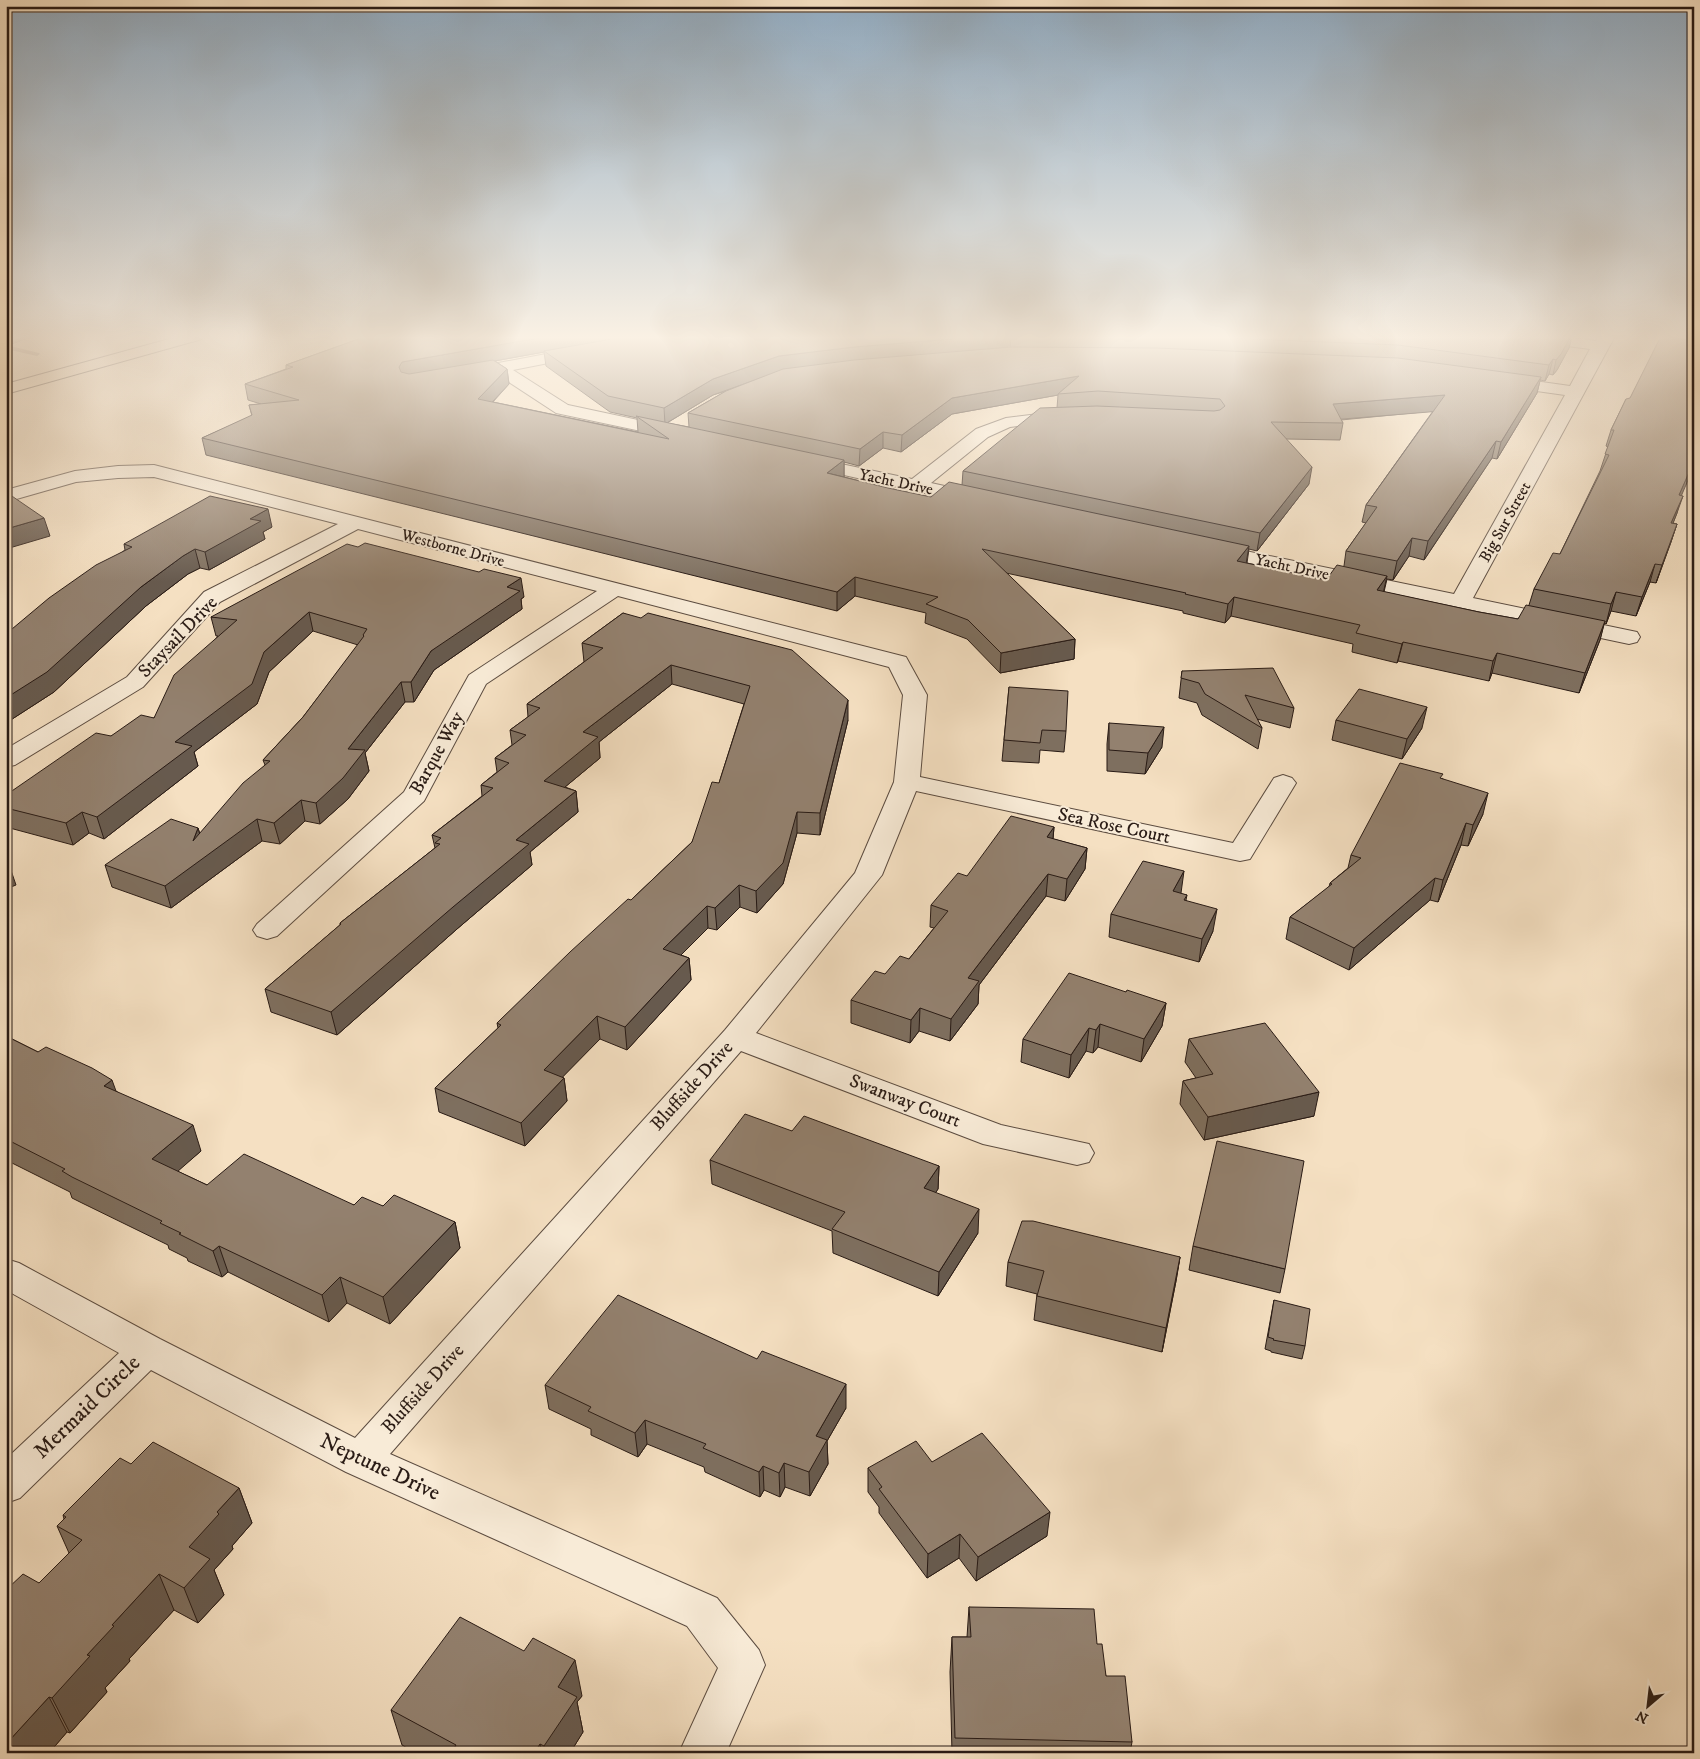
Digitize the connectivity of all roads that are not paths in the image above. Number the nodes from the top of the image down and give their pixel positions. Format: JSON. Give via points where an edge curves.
{"nodes":[{"id":1,"x":613,"y":418,"type":"edge"},
{"id":2,"x":1034,"y":418,"type":"edge"},
{"id":3,"x":1562,"y":418,"type":"edge"},
{"id":4,"x":679,"y":430,"type":"edge"},
{"id":5,"x":792,"y":459,"type":"edge"},
{"id":6,"x":915,"y":486,"type":"junction"},
{"id":7,"x":6,"y":496,"type":"edge"},
{"id":8,"x":993,"y":502,"type":"edge"},
{"id":9,"x":355,"y":522,"type":"junction"},
{"id":10,"x":1197,"y":546,"type":"edge"},
{"id":11,"x":613,"y":590,"type":"junction"},
{"id":12,"x":1460,"y":603,"type":"junction"},
{"id":13,"x":1629,"y":637,"type":"dead end"},
{"id":14,"x":898,"y":662,"type":"joint"},
{"id":15,"x":6,"y":760,"type":"edge"},
{"id":16,"x":907,"y":782,"type":"junction"},
{"id":17,"x":1283,"y":783,"type":"dead end"},
{"id":18,"x":267,"y":930,"type":"dead end"},
{"id":19,"x":736,"y":1037,"type":"junction"},
{"id":20,"x":1078,"y":1153,"type":"dead end"},
{"id":21,"x":6,"y":1273,"type":"edge"},
{"id":22,"x":147,"y":1350,"type":"junction"},
{"id":23,"x":360,"y":1460,"type":"junction"},
{"id":24,"x":6,"y":1485,"type":"edge"},
{"id":25,"x":702,"y":1753,"type":"edge"}],
"edges":[{"from":1,"to":4,"type":"street"},
{"from":2,"to":6,"type":"street","via":[[1006,423],[982,433]]},
{"from":3,"to":12,"type":"street","name":"Big Sur Street"},
{"from":5,"to":6,"type":"street","name":"Yacht Drive"},
{"from":6,"to":8,"type":"street","name":"Yacht Drive"},
{"from":7,"to":9,"type":"street","name":"Westborne Drive","via":[[75,477],[154,471]]},
{"from":9,"to":11,"type":"street","name":"Westborne Drive"},
{"from":9,"to":15,"type":"street","name":"Staysail Drive","via":[[212,597],[135,682]]},
{"from":10,"to":12,"type":"street","name":"Yacht Drive"},
{"from":11,"to":14,"type":"street","name":"Westborne Drive"},
{"from":11,"to":18,"type":"street","name":"Barque Way","via":[[477,680],[416,796]]},
{"from":12,"to":13,"type":"street","name":"Yacht Drive"},
{"from":14,"to":16,"type":"street","name":"Bluffside Drive","via":[[915,695]]},
{"from":16,"to":17,"type":"street","name":"Sea Rose Court","via":[[1240,854]]},
{"from":16,"to":19,"type":"street","name":"Bluffside Drive","via":[[868,875]]},
{"from":19,"to":20,"type":"street","name":"Swanway Court","via":[[995,1136]]},
{"from":19,"to":23,"type":"street","name":"Bluffside Drive"},
{"from":21,"to":22,"type":"street","name":"Neptune Drive"},
{"from":22,"to":23,"type":"street","name":"Neptune Drive"},
{"from":22,"to":24,"type":"street","name":"Mermaid Circle"},
{"from":23,"to":25,"type":"street","name":"Neptune Drive","via":[[702,1612],[743,1665]]}]}
